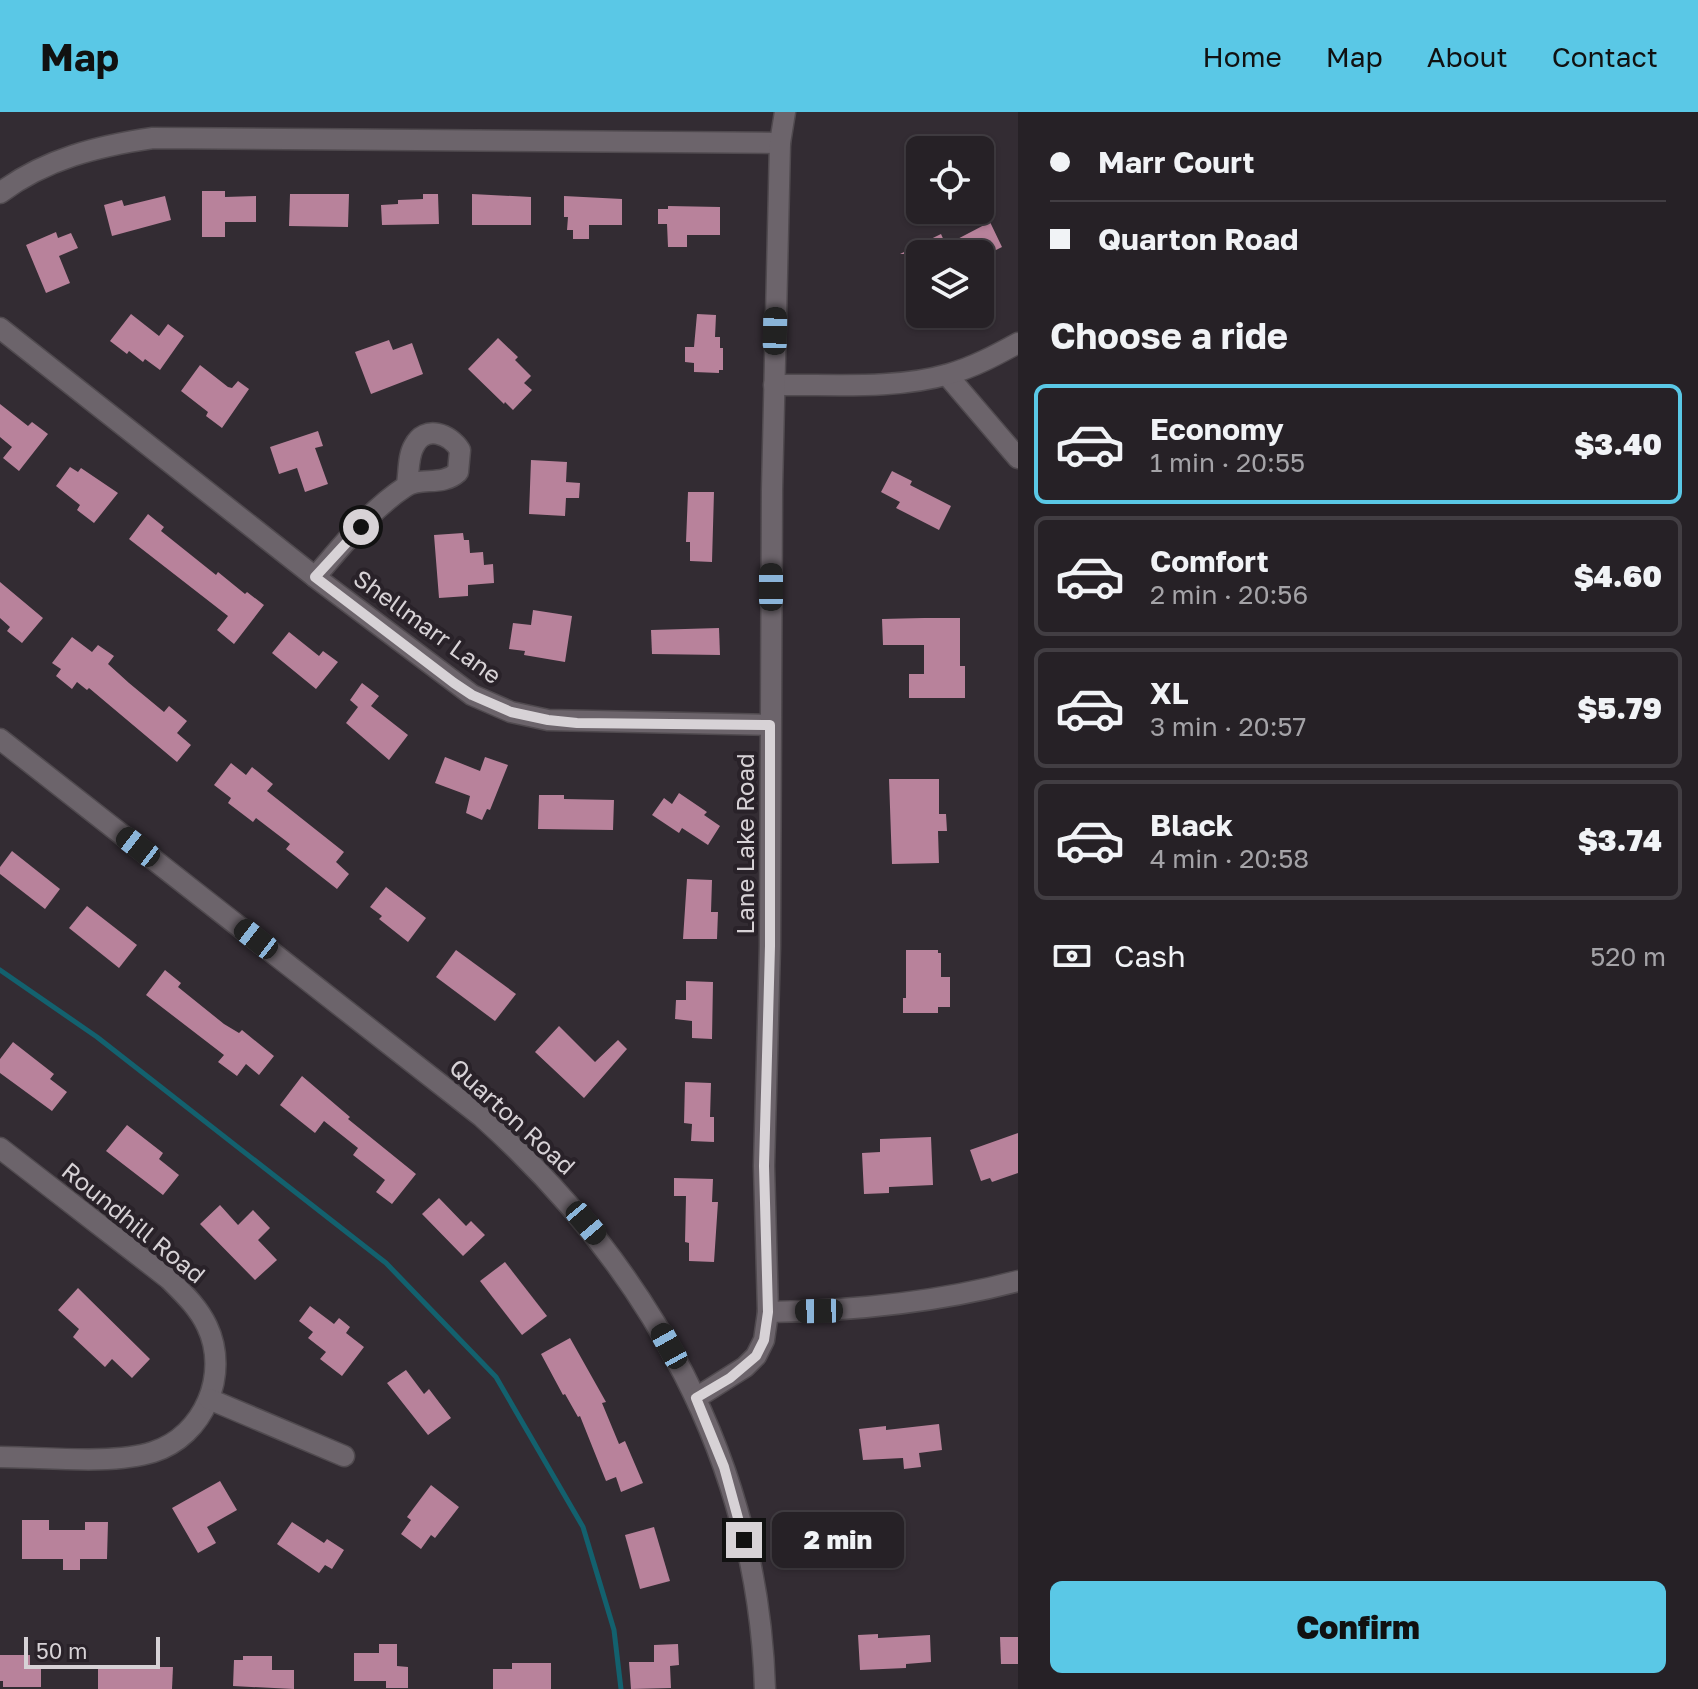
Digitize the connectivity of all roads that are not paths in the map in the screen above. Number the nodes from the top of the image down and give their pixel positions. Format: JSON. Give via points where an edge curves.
{"nodes":[{"id":1,"x":785,"y":112,"type":"edge"},
{"id":2,"x":780,"y":143,"type":"junction"},
{"id":3,"x":0,"y":193,"type":"edge"},
{"id":4,"x":0,"y":328,"type":"edge"},
{"id":5,"x":1018,"y":343,"type":"edge"},
{"id":6,"x":947,"y":375,"type":"junction"},
{"id":7,"x":774,"y":385,"type":"junction"},
{"id":8,"x":1018,"y":458,"type":"edge"},
{"id":9,"x":407,"y":484,"type":"dead end"},
{"id":10,"x":315,"y":577,"type":"junction"},
{"id":11,"x":770,"y":725,"type":"junction"},
{"id":12,"x":0,"y":739,"type":"edge"},
{"id":13,"x":0,"y":1148,"type":"edge"},
{"id":14,"x":1018,"y":1281,"type":"edge"},
{"id":15,"x":768,"y":1312,"type":"junction"},
{"id":16,"x":696,"y":1398,"type":"junction"},
{"id":17,"x":209,"y":1399,"type":"junction"},
{"id":18,"x":344,"y":1456,"type":"dead end"},
{"id":19,"x":0,"y":1457,"type":"edge"},
{"id":20,"x":765,"y":1689,"type":"edge"}],
"edges":[{"from":1,"to":2,"type":"street","name":"Lane Lake Road"},
{"from":2,"to":3,"type":"street","via":[[153,138],[68,157]]},
{"from":2,"to":7,"type":"street","name":"Lane Lake Road"},
{"from":4,"to":10,"type":"street","name":"Shellmarr Lane"},
{"from":5,"to":6,"type":"street"},
{"from":6,"to":7,"type":"street","via":[[890,383]]},
{"from":6,"to":8,"type":"street"},
{"from":7,"to":11,"type":"street","name":"Lane Lake Road"},
{"from":9,"to":10,"type":"street"},
{"from":10,"to":11,"type":"street","name":"Shellmarr Lane","via":[[454,683],[511,712],[577,723]]},
{"from":11,"to":15,"type":"street","name":"Lane Lake Road","via":[[764,1166]]},
{"from":12,"to":16,"type":"street","name":"Quarton Road","via":[[514,1145],[609,1253],[658,1325]]},
{"from":13,"to":17,"type":"street","name":"Roundhill Road","via":[[194,1304],[216,1355]]},
{"from":14,"to":15,"type":"street","via":[[884,1307]]},
{"from":15,"to":16,"type":"street","name":"Lane Lake Road","via":[[756,1356]]},
{"from":16,"to":20,"type":"street","name":"Quarton Road","via":[[724,1467],[748,1553]]},
{"from":17,"to":18,"type":"street"},
{"from":17,"to":19,"type":"street","via":[[187,1432],[154,1452],[114,1458]]}]}
